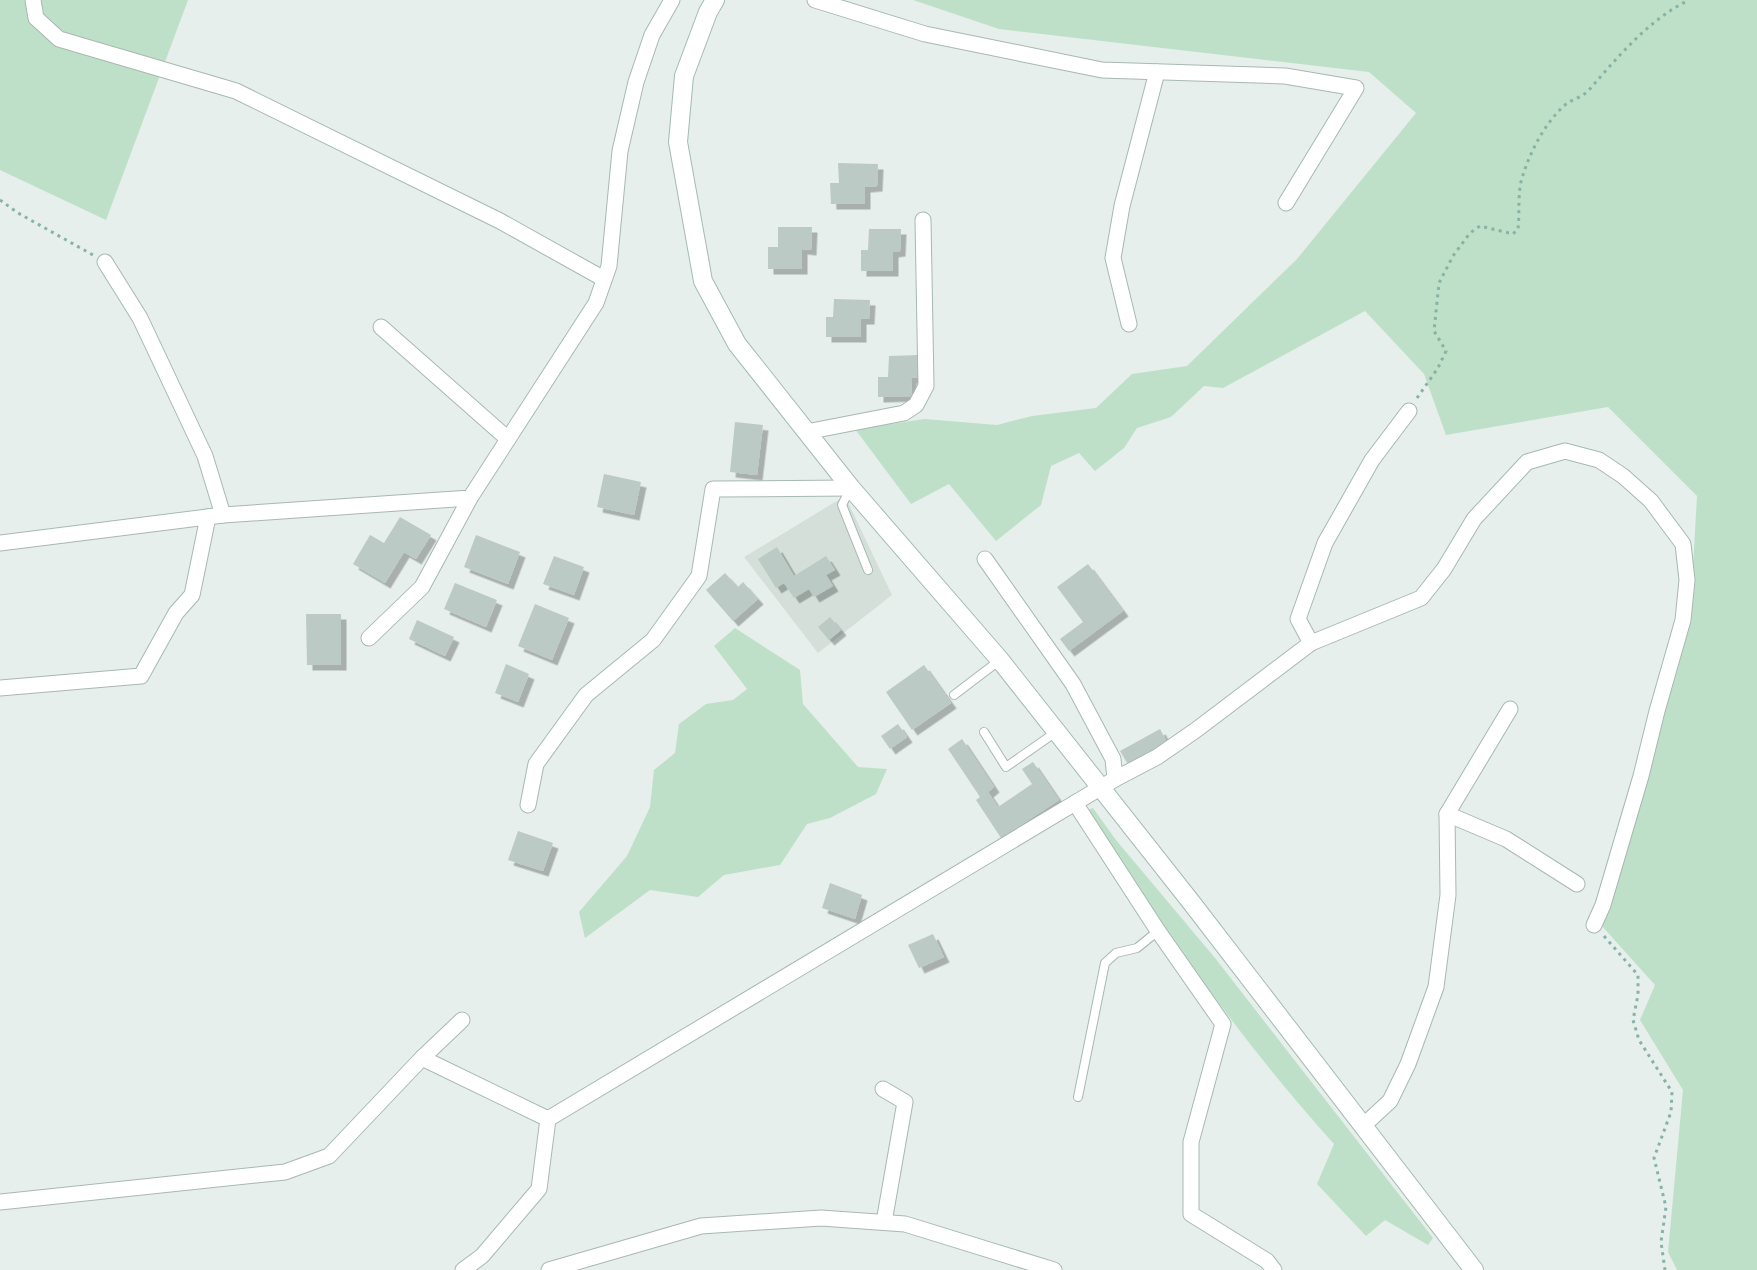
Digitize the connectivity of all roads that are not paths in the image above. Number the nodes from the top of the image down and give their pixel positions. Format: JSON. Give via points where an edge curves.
{"nodes":[{"id":1,"x":33,"y":0,"type":"edge"},
{"id":2,"x":672,"y":0,"type":"edge"},
{"id":3,"x":715,"y":0,"type":"edge"},
{"id":4,"x":815,"y":0,"type":"edge"},
{"id":5,"x":1158,"y":72,"type":"junction"},
{"id":6,"x":1286,"y":203,"type":"dead end"},
{"id":7,"x":923,"y":220,"type":"dead end"},
{"id":8,"x":105,"y":262,"type":"road end"},
{"id":9,"x":604,"y":279,"type":"junction"},
{"id":10,"x":1129,"y":324,"type":"dead end"},
{"id":11,"x":381,"y":327,"type":"dead end"},
{"id":12,"x":1409,"y":411,"type":"road end"},
{"id":13,"x":806,"y":432,"type":"junction"},
{"id":14,"x":508,"y":439,"type":"junction"},
{"id":15,"x":851,"y":488,"type":"junction"},
{"id":16,"x":470,"y":498,"type":"junction"},
{"id":17,"x":215,"y":516,"type":"junction"},
{"id":18,"x":0,"y":543,"type":"edge"},
{"id":19,"x":985,"y":559,"type":"dead end"},
{"id":20,"x":868,"y":570,"type":"dead end"},
{"id":21,"x":369,"y":638,"type":"dead end"},
{"id":22,"x":1311,"y":643,"type":"junction"},
{"id":23,"x":1000,"y":660,"type":"junction"},
{"id":24,"x":0,"y":688,"type":"edge"},
{"id":25,"x":954,"y":695,"type":"dead end"},
{"id":26,"x":1510,"y":709,"type":"dead end"},
{"id":27,"x":984,"y":732,"type":"dead end"},
{"id":28,"x":1056,"y":732,"type":"junction"},
{"id":29,"x":1108,"y":783,"type":"junction"},
{"id":30,"x":1075,"y":803,"type":"junction"},
{"id":31,"x":528,"y":805,"type":"dead end"},
{"id":32,"x":1447,"y":814,"type":"junction"},
{"id":33,"x":1577,"y":884,"type":"dead end"},
{"id":34,"x":1594,"y":925,"type":"road end"},
{"id":35,"x":1158,"y":931,"type":"junction"},
{"id":36,"x":462,"y":1020,"type":"dead end"},
{"id":37,"x":422,"y":1058,"type":"junction"},
{"id":38,"x":883,"y":1089,"type":"dead end"},
{"id":39,"x":1078,"y":1097,"type":"dead end"},
{"id":40,"x":548,"y":1119,"type":"junction"},
{"id":41,"x":1364,"y":1125,"type":"junction"},
{"id":42,"x":0,"y":1202,"type":"edge"},
{"id":43,"x":884,"y":1222,"type":"junction"},
{"id":44,"x":464,"y":1270,"type":"edge"},
{"id":45,"x":549,"y":1270,"type":"edge"},
{"id":46,"x":1054,"y":1270,"type":"edge"},
{"id":47,"x":1274,"y":1270,"type":"edge"},
{"id":48,"x":1474,"y":1270,"type":"edge"}],
"edges":[{"from":1,"to":9,"type":"street","via":[[36,18],[58,39],[236,91],[500,221]]},
{"from":2,"to":9,"type":"street","via":[[652,35],[636,82],[620,151],[609,266]]},
{"from":3,"to":13,"type":"main road","via":[[684,76],[678,142],[703,281],[737,344]]},
{"from":4,"to":5,"type":"street","via":[[925,34],[1102,70]]},
{"from":5,"to":6,"type":"street","via":[[1285,76],[1356,88]]},
{"from":5,"to":10,"type":"street","via":[[1122,206],[1113,258]]},
{"from":7,"to":13,"type":"street","via":[[926,386],[916,405],[904,413]]},
{"from":8,"to":17,"type":"street","via":[[140,318],[205,456]]},
{"from":9,"to":14,"type":"street","via":[[596,303]]},
{"from":11,"to":14,"type":"street"},
{"from":12,"to":22,"type":"street","via":[[1372,460],[1325,543],[1298,619]]},
{"from":13,"to":15,"type":"main road"},
{"from":14,"to":16,"type":"street"},
{"from":15,"to":20,"type":"lane","via":[[843,505]]},
{"from":15,"to":23,"type":"main road"},
{"from":15,"to":31,"type":"street","via":[[713,489],[699,576],[652,640],[586,695],[536,764]]},
{"from":16,"to":17,"type":"street"},
{"from":16,"to":21,"type":"street","via":[[422,587]]},
{"from":17,"to":18,"type":"street"},
{"from":17,"to":24,"type":"street","via":[[192,595],[176,613],[141,676]]},
{"from":19,"to":29,"type":"street","via":[[1073,684],[1113,759]]},
{"from":22,"to":29,"type":"street","via":[[1157,757]]},
{"from":22,"to":34,"type":"street","via":[[1421,598],[1474,519],[1527,462],[1565,451],[1599,460],[1651,501],[1683,544],[1687,580],[1683,620],[1641,776]]},
{"from":23,"to":25,"type":"lane"},
{"from":23,"to":28,"type":"main road"},
{"from":26,"to":32,"type":"street"},
{"from":27,"to":28,"type":"lane","via":[[1006,766]]},
{"from":28,"to":29,"type":"main road"},
{"from":29,"to":30,"type":"street"},
{"from":29,"to":41,"type":"main road"},
{"from":30,"to":35,"type":"street"},
{"from":30,"to":40,"type":"street"},
{"from":32,"to":33,"type":"street","via":[[1506,839]]},
{"from":32,"to":41,"type":"street","via":[[1448,895],[1436,987],[1390,1101]]},
{"from":35,"to":39,"type":"lane","via":[[1137,948],[1116,952],[1105,963]]},
{"from":35,"to":47,"type":"street","via":[[1223,1024],[1191,1142],[1191,1214],[1267,1261]]},
{"from":36,"to":37,"type":"street"},
{"from":37,"to":40,"type":"street"},
{"from":37,"to":42,"type":"street","via":[[329,1156],[285,1172]]},
{"from":38,"to":43,"type":"street","via":[[905,1102]]},
{"from":40,"to":44,"type":"street","via":[[539,1189],[482,1256]]},
{"from":41,"to":48,"type":"main road"},
{"from":43,"to":45,"type":"street","via":[[821,1218],[701,1226]]},
{"from":43,"to":46,"type":"street","via":[[905,1224]]}]}
